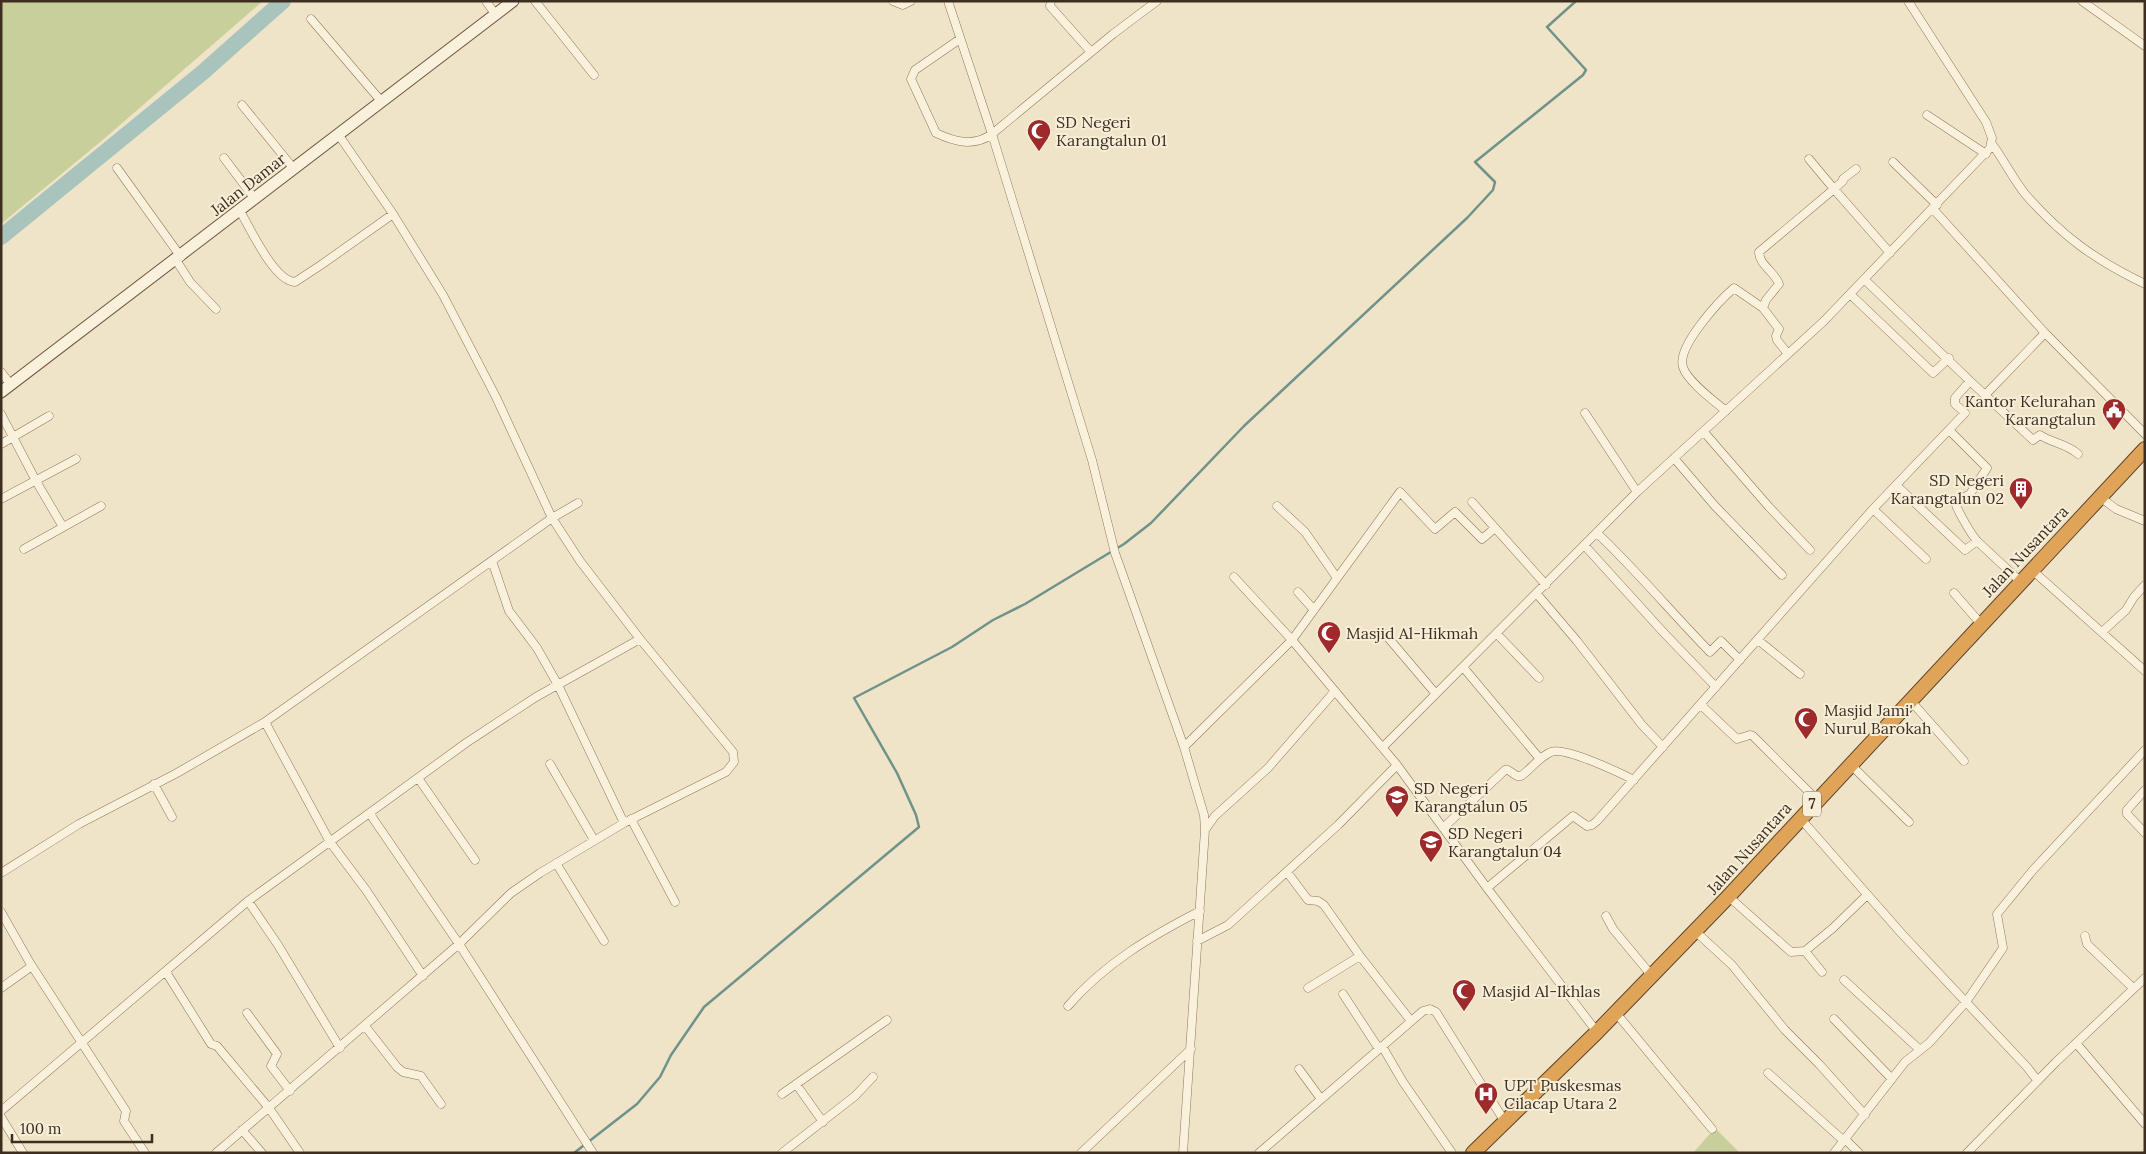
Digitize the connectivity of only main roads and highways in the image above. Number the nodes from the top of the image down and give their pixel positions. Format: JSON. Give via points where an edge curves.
{"nodes":[{"id":1,"x":2145,"y":449,"type":"edge"},
{"id":2,"x":1473,"y":1153,"type":"edge"}],
"edges":[{"from":1,"to":2,"type":"highway","name":"Jalan Nusantara","number":"7","via":[[1729,897]]}]}
